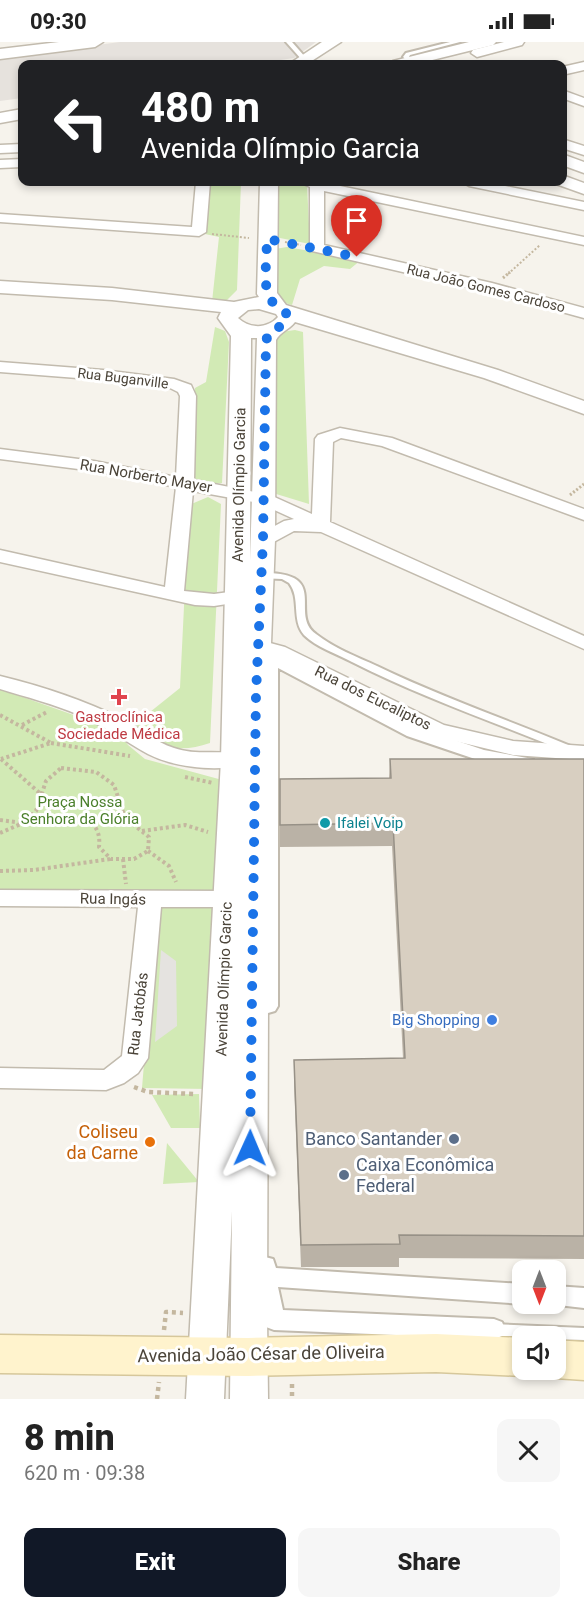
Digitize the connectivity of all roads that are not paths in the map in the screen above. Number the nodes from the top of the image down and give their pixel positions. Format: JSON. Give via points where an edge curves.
{"nodes":[{"id":1,"x":95,"y":42,"type":"edge"},
{"id":2,"x":289,"y":42,"type":"edge"},
{"id":3,"x":333,"y":42,"type":"edge"},
{"id":4,"x":349,"y":42,"type":"edge"},
{"id":5,"x":457,"y":42,"type":"edge"},
{"id":6,"x":518,"y":42,"type":"edge"},
{"id":7,"x":43,"y":45,"type":"edge"},
{"id":8,"x":483,"y":47,"type":"edge"},
{"id":9,"x":0,"y":54,"type":"edge"},
{"id":10,"x":299,"y":60,"type":"edge"},
{"id":11,"x":306,"y":60,"type":"edge"},
{"id":12,"x":308,"y":60,"type":"edge"},
{"id":13,"x":406,"y":60,"type":"edge"},
{"id":14,"x":420,"y":60,"type":"edge"},
{"id":15,"x":494,"y":60,"type":"edge"},
{"id":16,"x":584,"y":66,"type":"edge"},
{"id":17,"x":567,"y":70,"type":"edge"},
{"id":18,"x":567,"y":96,"type":"edge"},
{"id":19,"x":584,"y":102,"type":"edge"},
{"id":20,"x":18,"y":106,"type":"edge"},
{"id":21,"x":0,"y":108,"type":"edge"},
{"id":22,"x":18,"y":115,"type":"edge"},
{"id":23,"x":0,"y":118,"type":"edge"},
{"id":24,"x":567,"y":145,"type":"edge"},
{"id":25,"x":18,"y":148,"type":"edge"},
{"id":26,"x":0,"y":149,"type":"edge"},
{"id":27,"x":584,"y":151,"type":"edge"},
{"id":28,"x":567,"y":161,"type":"edge"},
{"id":29,"x":0,"y":164,"type":"edge"},
{"id":30,"x":18,"y":164,"type":"edge"},
{"id":31,"x":584,"y":168,"type":"edge"},
{"id":32,"x":567,"y":182,"type":"edge"},
{"id":33,"x":203,"y":186,"type":"edge"},
{"id":34,"x":254,"y":186,"type":"edge"},
{"id":35,"x":268,"y":186,"type":"edge"},
{"id":36,"x":312,"y":186,"type":"edge"},
{"id":37,"x":326,"y":186,"type":"edge"},
{"id":38,"x":489,"y":186,"type":"edge"},
{"id":39,"x":584,"y":189,"type":"edge"},
{"id":40,"x":584,"y":199,"type":"edge"},
{"id":41,"x":563,"y":201,"type":"junction"},
{"id":42,"x":584,"y":206,"type":"edge"},
{"id":43,"x":0,"y":218,"type":"edge"},
{"id":44,"x":258,"y":238,"type":"junction"},
{"id":45,"x":584,"y":241,"type":"edge"},
{"id":46,"x":248,"y":280,"type":"dead end"},
{"id":47,"x":0,"y":287,"type":"edge"},
{"id":48,"x":584,"y":313,"type":"edge"},
{"id":49,"x":235,"y":316,"type":"junction"},
{"id":50,"x":278,"y":320,"type":"junction"},
{"id":51,"x":0,"y":367,"type":"edge"},
{"id":52,"x":584,"y":408,"type":"edge"},
{"id":53,"x":0,"y":454,"type":"edge"},
{"id":54,"x":185,"y":483,"type":"junction"},
{"id":55,"x":239,"y":493,"type":"junction"},
{"id":56,"x":264,"y":500,"type":"junction"},
{"id":57,"x":584,"y":515,"type":"edge"},
{"id":58,"x":321,"y":526,"type":"junction"},
{"id":59,"x":263,"y":540,"type":"junction"},
{"id":60,"x":0,"y":556,"type":"edge"},
{"id":61,"x":261,"y":585,"type":"junction"},
{"id":62,"x":174,"y":594,"type":"junction"},
{"id":63,"x":237,"y":598,"type":"junction"},
{"id":64,"x":584,"y":643,"type":"edge"},
{"id":65,"x":248,"y":645,"type":"junction"},
{"id":66,"x":0,"y":682,"type":"edge"},
{"id":67,"x":582,"y":758,"type":"edge"},
{"id":68,"x":228,"y":772,"type":"junction"},
{"id":69,"x":151,"y":890,"type":"junction"},
{"id":70,"x":0,"y":898,"type":"edge"},
{"id":71,"x":227,"y":898,"type":"junction"},
{"id":72,"x":0,"y":1078,"type":"edge"},
{"id":73,"x":265,"y":1277,"type":"junction"},
{"id":74,"x":512,"y":1293,"type":"edge"},
{"id":75,"x":566,"y":1297,"type":"edge"},
{"id":76,"x":584,"y":1298,"type":"edge"},
{"id":77,"x":210,"y":1314,"type":"joint"},
{"id":78,"x":584,"y":1334,"type":"edge"},
{"id":79,"x":508,"y":1343,"type":"edge"},
{"id":80,"x":0,"y":1354,"type":"edge"},
{"id":81,"x":228,"y":1357,"type":"junction"},
{"id":82,"x":566,"y":1360,"type":"edge"},
{"id":83,"x":584,"y":1361,"type":"edge"},
{"id":84,"x":205,"y":1399,"type":"edge"},
{"id":85,"x":249,"y":1399,"type":"edge"}],
"edges":[{"from":1,"to":7,"type":"street"},
{"from":2,"to":10,"type":"lane"},
{"from":3,"to":11,"type":"street"},
{"from":4,"to":12,"type":"street"},
{"from":5,"to":13,"type":"lane","via":[[408,54]]},
{"from":6,"to":8,"type":"street"},
{"from":7,"to":9,"type":"street"},
{"from":8,"to":14,"type":"street"},
{"from":8,"to":15,"type":"street"},
{"from":16,"to":17,"type":"street"},
{"from":18,"to":19,"type":"street"},
{"from":20,"to":21,"type":"street"},
{"from":22,"to":23,"type":"street"},
{"from":24,"to":27,"type":"street"},
{"from":25,"to":26,"type":"street"},
{"from":28,"to":31,"type":"street"},
{"from":29,"to":30,"type":"street"},
{"from":32,"to":39,"type":"street"},
{"from":33,"to":43,"type":"street","via":[[199,232]]},
{"from":34,"to":44,"type":"street"},
{"from":35,"to":44,"type":"street"},
{"from":36,"to":48,"type":"street","name":"Rua João Gomes Cardoso","via":[[316,249]]},
{"from":37,"to":45,"type":"street"},
{"from":38,"to":41,"type":"street"},
{"from":40,"to":41,"type":"street"},
{"from":41,"to":42,"type":"street"},
{"from":44,"to":50,"type":"street","via":[[267,294]]},
{"from":46,"to":49,"type":"street","name":"Avenida Olímpio Garcia","via":[[248,298]]},
{"from":47,"to":49,"type":"street","via":[[150,298]]},
{"from":49,"to":50,"type":"street","via":[[251,331]]},
{"from":49,"to":50,"type":"street","via":[[260,303]]},
{"from":49,"to":55,"type":"street","name":"Avenida Olímpio Garcia","via":[[241,336]]},
{"from":50,"to":52,"type":"street","via":[[293,328],[393,346],[491,374]]},
{"from":50,"to":56,"type":"street","name":"Avenida Olímpio Garcia","via":[[266,340]]},
{"from":51,"to":54,"type":"street","name":"Rua Buganville","via":[[103,375],[174,384],[185,389]]},
{"from":53,"to":54,"type":"street","name":"Rua Norberto Mayer"},
{"from":54,"to":55,"type":"street","name":"Rua Norberto Mayer"},
{"from":54,"to":62,"type":"street"},
{"from":55,"to":56,"type":"street","name":"Rua Norberto Mayer"},
{"from":55,"to":63,"type":"street","name":"Avenida Olímpio Garcia"},
{"from":56,"to":58,"type":"street","name":"Rua Norberto Mayer"},
{"from":56,"to":59,"type":"street","name":"Avenida Olímpio Garcia"},
{"from":57,"to":58,"type":"street","via":[[386,442],[340,433],[324,439]]},
{"from":58,"to":59,"type":"street","name":"Rua Norberto Mayer","via":[[290,525]]},
{"from":58,"to":64,"type":"street","name":"Rua Norberto Mayer"},
{"from":59,"to":61,"type":"street","name":"Avenida Olímpio Garcia"},
{"from":60,"to":62,"type":"street"},
{"from":61,"to":63,"type":"street"},
{"from":61,"to":65,"type":"street","name":"Avenida Olímpio Garcia"},
{"from":61,"to":67,"type":"lane","via":[[286,577],[294,581],[302,627],[331,647],[423,691]]},
{"from":62,"to":63,"type":"street","via":[[214,600]]},
{"from":63,"to":65,"type":"street","name":"Avenida Olímpio Garcia"},
{"from":65,"to":67,"type":"street","name":"Rua dos Eucaliptos","via":[[278,651],[437,730],[513,748]]},
{"from":65,"to":68,"type":"street","name":"Avenida Olímpio Garcic"},
{"from":65,"to":81,"type":"street","name":"Avenida Olímpio Garcia","via":[[256,694]]},
{"from":66,"to":68,"type":"street","via":[[86,710],[157,750],[202,760]]},
{"from":67,"to":73,"type":"street","via":[[532,764],[481,755],[413,732],[270,658]]},
{"from":68,"to":71,"type":"street","name":"Avenida Olímpio Garcic"},
{"from":69,"to":70,"type":"street","name":"Rua Ingás"},
{"from":69,"to":71,"type":"street","name":"Rua Ingás"},
{"from":69,"to":72,"type":"street","name":"Rua Jatobás","via":[[135,1058],[120,1074],[106,1080]]},
{"from":71,"to":77,"type":"street","name":"Avenida Olímpio Garcic"},
{"from":73,"to":74,"type":"street"},
{"from":73,"to":79,"type":"street","via":[[274,1320]]},
{"from":75,"to":76,"type":"street"},
{"from":77,"to":81,"type":"street","name":"Avenida Olímpio Garcia"},
{"from":78,"to":79,"type":"lane"},
{"from":79,"to":81,"type":"main road","name":"Avenida João César de Oliveira","via":[[436,1353]]},
{"from":80,"to":81,"type":"main road","name":"Avenida João César de Oliveira"},
{"from":81,"to":84,"type":"street","name":"Avenida Olímpio Garcia"},
{"from":81,"to":85,"type":"street","name":"Avenida Olímpio Garcia"},
{"from":82,"to":83,"type":"main road"}]}
